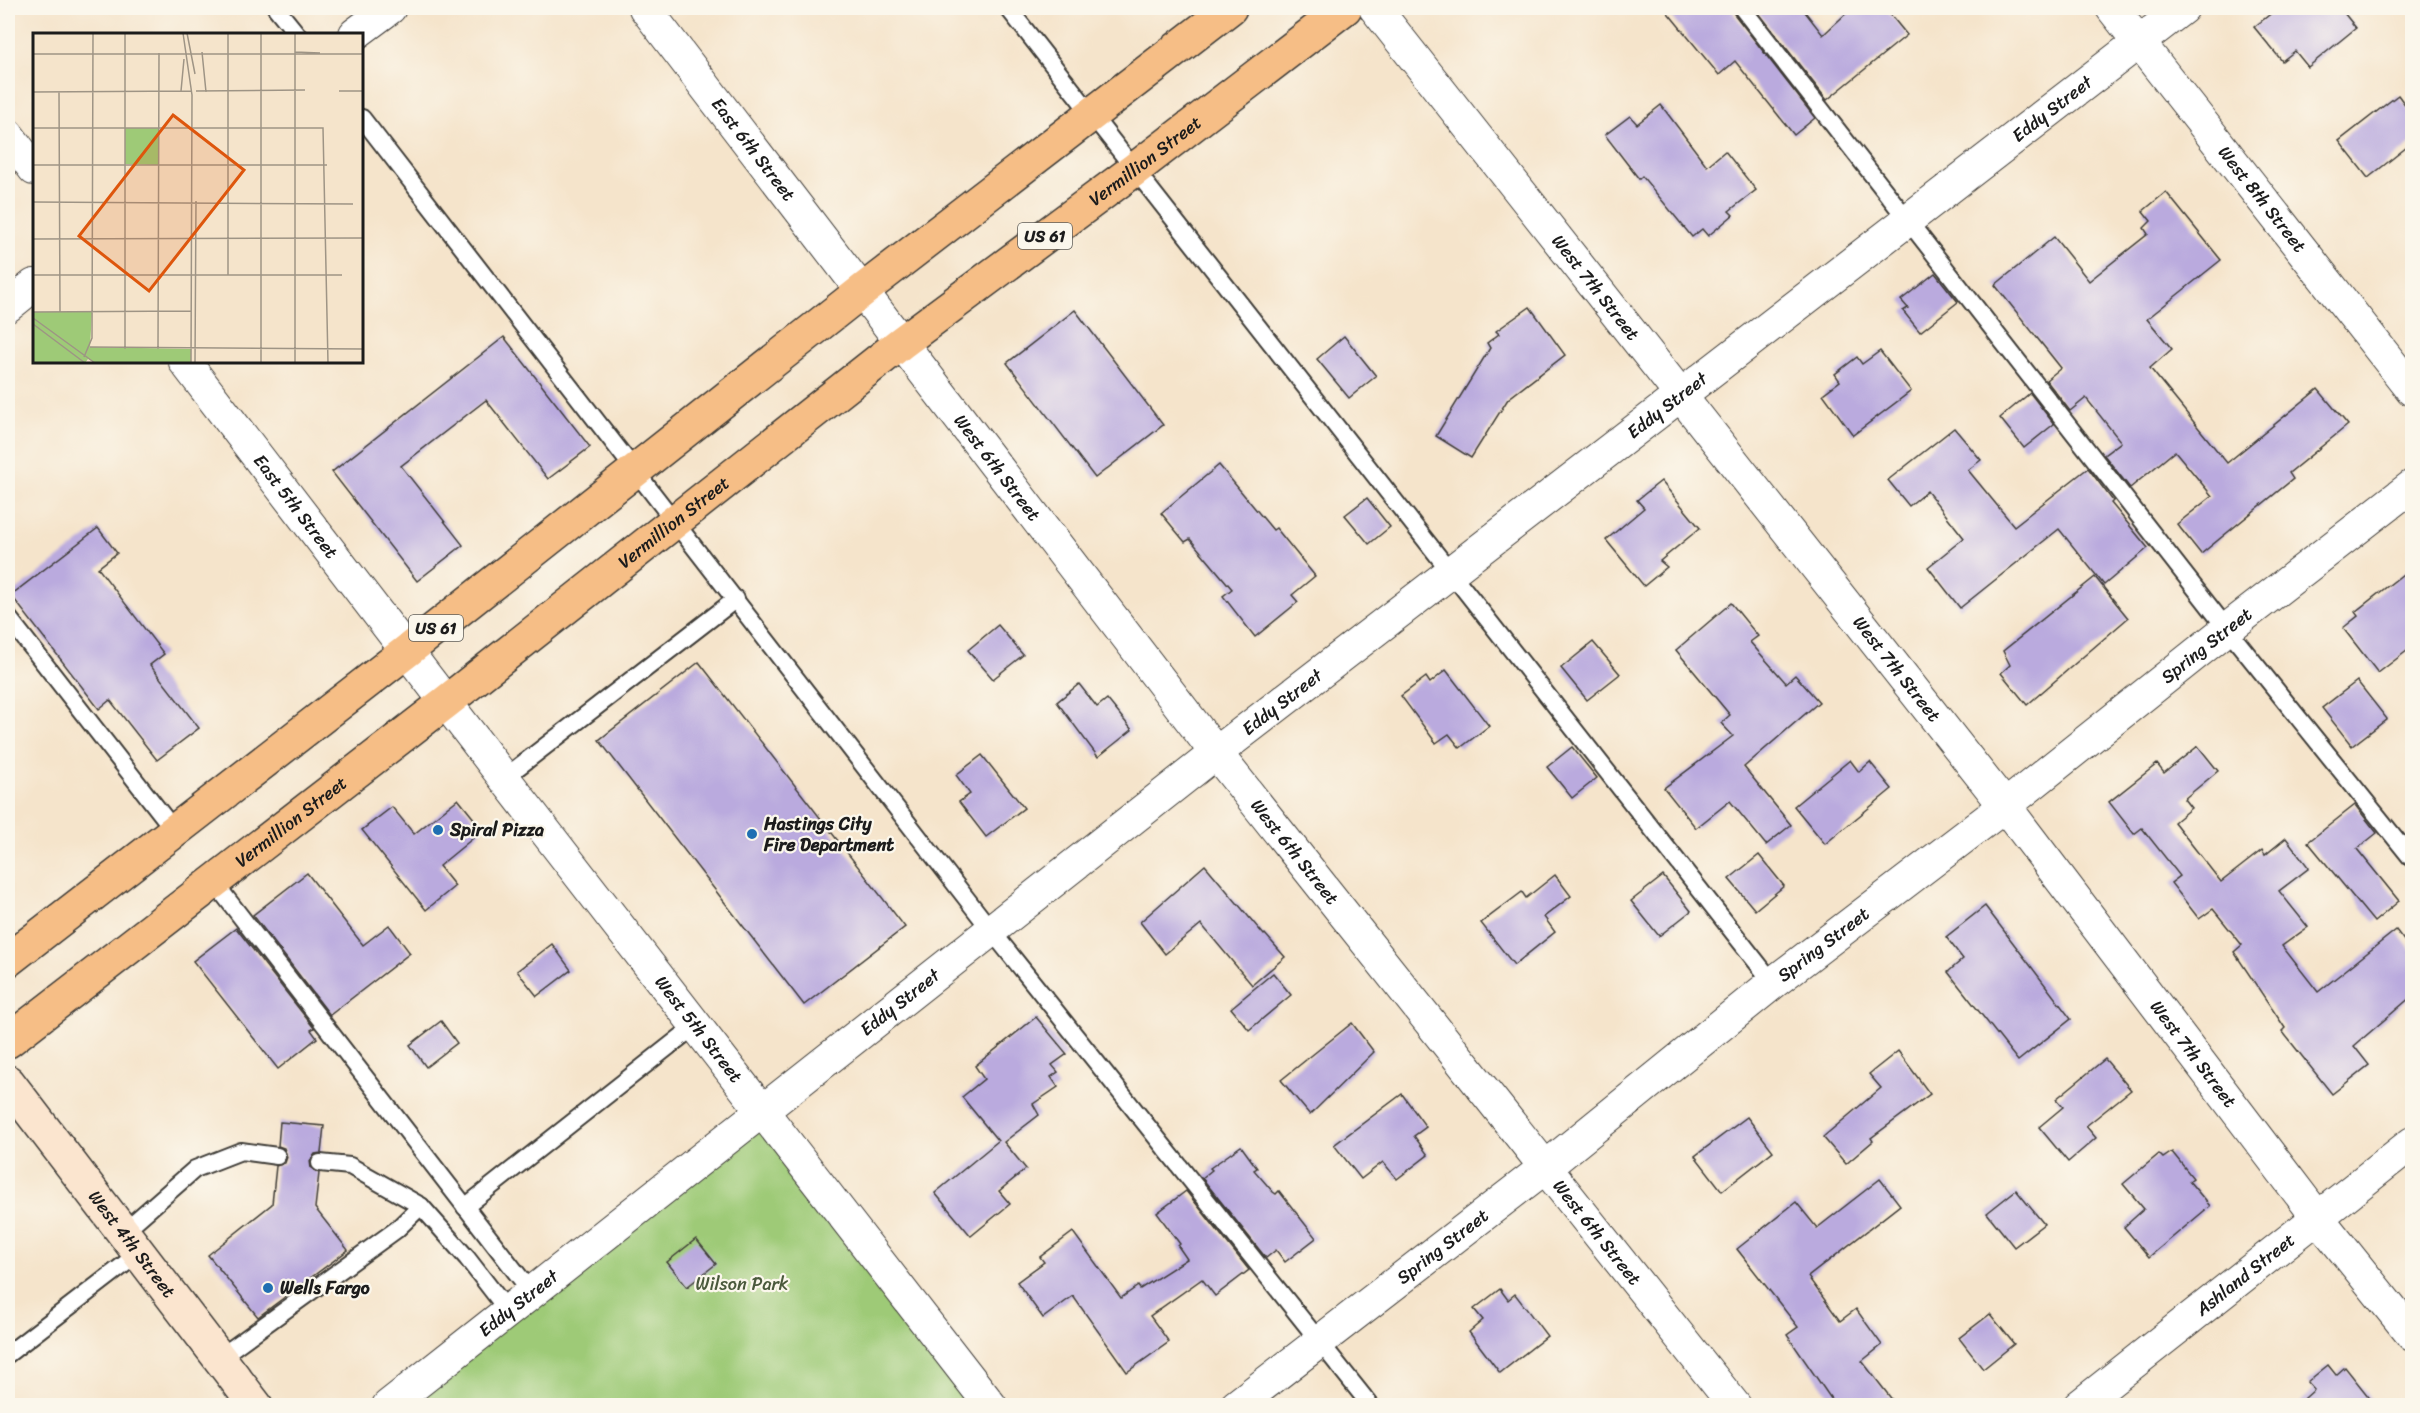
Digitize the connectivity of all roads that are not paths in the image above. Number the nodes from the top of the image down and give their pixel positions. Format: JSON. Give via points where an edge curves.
{"nodes":[{"id":1,"x":276,"y":8,"type":"edge"},
{"id":2,"x":390,"y":8,"type":"edge"},
{"id":3,"x":645,"y":8,"type":"edge"},
{"id":4,"x":1008,"y":8,"type":"edge"},
{"id":5,"x":1230,"y":8,"type":"edge"},
{"id":6,"x":1345,"y":8,"type":"edge"},
{"id":7,"x":1375,"y":8,"type":"edge"},
{"id":8,"x":1742,"y":8,"type":"edge"},
{"id":9,"x":2112,"y":8,"type":"edge"},
{"id":10,"x":2183,"y":8,"type":"edge"},
{"id":11,"x":296,"y":33,"type":"edge"},
{"id":12,"x":356,"y":33,"type":"edge"},
{"id":13,"x":2139,"y":42,"type":"junction"},
{"id":14,"x":1091,"y":114,"type":"junction"},
{"id":15,"x":363,"y":119,"type":"edge"},
{"id":16,"x":8,"y":135,"type":"edge"},
{"id":17,"x":33,"y":168,"type":"edge"},
{"id":18,"x":1134,"y":170,"type":"junction"},
{"id":19,"x":1908,"y":220,"type":"junction"},
{"id":20,"x":33,"y":286,"type":"edge"},
{"id":21,"x":862,"y":291,"type":"junction"},
{"id":22,"x":8,"y":306,"type":"edge"},
{"id":23,"x":901,"y":343,"type":"junction"},
{"id":24,"x":186,"y":363,"type":"edge"},
{"id":25,"x":2412,"y":390,"type":"edge"},
{"id":26,"x":1682,"y":394,"type":"junction"},
{"id":27,"x":635,"y":471,"type":"junction"},
{"id":28,"x":2412,"y":486,"type":"edge"},
{"id":29,"x":676,"y":521,"type":"junction"},
{"id":30,"x":1452,"y":571,"type":"junction"},
{"id":31,"x":736,"y":599,"type":"junction"},
{"id":32,"x":8,"y":616,"type":"edge"},
{"id":33,"x":2227,"y":629,"type":"junction"},
{"id":34,"x":407,"y":651,"type":"junction"},
{"id":35,"x":446,"y":702,"type":"junction"},
{"id":36,"x":1216,"y":753,"type":"junction"},
{"id":37,"x":504,"y":778,"type":"junction"},
{"id":38,"x":2006,"y":806,"type":"junction"},
{"id":39,"x":174,"y":830,"type":"junction"},
{"id":40,"x":2412,"y":859,"type":"edge"},
{"id":41,"x":214,"y":882,"type":"junction"},
{"id":42,"x":990,"y":929,"type":"junction"},
{"id":43,"x":8,"y":960,"type":"edge"},
{"id":44,"x":1773,"y":983,"type":"junction"},
{"id":45,"x":696,"y":1025,"type":"junction"},
{"id":46,"x":8,"y":1041,"type":"edge"},
{"id":47,"x":8,"y":1082,"type":"edge"},
{"id":48,"x":763,"y":1112,"type":"junction"},
{"id":49,"x":2412,"y":1143,"type":"edge"},
{"id":50,"x":277,"y":1156,"type":"dead end"},
{"id":51,"x":320,"y":1163,"type":"dead end"},
{"id":52,"x":1547,"y":1166,"type":"junction"},
{"id":53,"x":421,"y":1206,"type":"junction"},
{"id":54,"x":465,"y":1206,"type":"junction"},
{"id":55,"x":2318,"y":1218,"type":"junction"},
{"id":56,"x":131,"y":1243,"type":"junction"},
{"id":57,"x":520,"y":1302,"type":"junction"},
{"id":58,"x":2412,"y":1335,"type":"edge"},
{"id":59,"x":1319,"y":1341,"type":"junction"},
{"id":60,"x":8,"y":1354,"type":"edge"},
{"id":61,"x":219,"y":1358,"type":"junction"},
{"id":62,"x":2093,"y":1401,"type":"edge"},
{"id":63,"x":256,"y":1406,"type":"edge"},
{"id":64,"x":388,"y":1406,"type":"edge"},
{"id":65,"x":991,"y":1406,"type":"edge"},
{"id":66,"x":1236,"y":1406,"type":"edge"},
{"id":67,"x":1371,"y":1406,"type":"edge"},
{"id":68,"x":1735,"y":1406,"type":"edge"}],
"edges":[{"from":1,"to":11,"type":"lane"},
{"from":2,"to":12,"type":"street"},
{"from":3,"to":21,"type":"street","name":"East 6th Street"},
{"from":4,"to":14,"type":"lane"},
{"from":5,"to":14,"type":"highway","number":"US 61"},
{"from":6,"to":18,"type":"highway","name":"Vermillion Street","number":"US 61"},
{"from":7,"to":26,"type":"street","name":"West 7th Street"},
{"from":8,"to":19,"type":"lane"},
{"from":9,"to":13,"type":"street","name":"West 8th Street"},
{"from":10,"to":13,"type":"street","name":"Eddy Street"},
{"from":13,"to":19,"type":"street","name":"Eddy Street"},
{"from":13,"to":25,"type":"street","name":"West 8th Street"},
{"from":14,"to":18,"type":"lane"},
{"from":14,"to":21,"type":"highway","number":"US 61"},
{"from":15,"to":27,"type":"lane"},
{"from":16,"to":17,"type":"street"},
{"from":18,"to":23,"type":"highway","name":"Vermillion Street","number":"US 61"},
{"from":18,"to":30,"type":"lane"},
{"from":19,"to":26,"type":"street","name":"Eddy Street"},
{"from":19,"to":33,"type":"lane"},
{"from":20,"to":22,"type":"street"},
{"from":21,"to":23,"type":"street","name":"West 6th Street"},
{"from":21,"to":27,"type":"highway","number":"US 61"},
{"from":23,"to":29,"type":"highway","name":"Vermillion Street","number":"US 61"},
{"from":23,"to":36,"type":"street","name":"West 6th Street"},
{"from":24,"to":34,"type":"street","name":"East 5th Street"},
{"from":26,"to":30,"type":"street","name":"Eddy Street"},
{"from":26,"to":38,"type":"street","name":"West 7th Street"},
{"from":27,"to":29,"type":"lane"},
{"from":27,"to":34,"type":"highway","number":"US 61"},
{"from":28,"to":33,"type":"street","name":"Spring Street"},
{"from":29,"to":31,"type":"lane"},
{"from":29,"to":35,"type":"highway","name":"Vermillion Street","number":"US 61"},
{"from":30,"to":36,"type":"street","name":"Eddy Street"},
{"from":30,"to":44,"type":"lane"},
{"from":31,"to":37,"type":"lane"},
{"from":31,"to":42,"type":"lane"},
{"from":32,"to":39,"type":"lane"},
{"from":33,"to":38,"type":"street","name":"Spring Street"},
{"from":33,"to":40,"type":"lane"},
{"from":34,"to":35,"type":"street","name":"West 5th Street"},
{"from":34,"to":39,"type":"highway","number":"US 61"},
{"from":35,"to":37,"type":"street","name":"West 5th Street"},
{"from":35,"to":41,"type":"highway","name":"Vermillion Street","number":"US 61"},
{"from":36,"to":42,"type":"street","name":"Eddy Street"},
{"from":36,"to":52,"type":"street","name":"West 6th Street"},
{"from":37,"to":45,"type":"street","name":"West 5th Street"},
{"from":38,"to":44,"type":"street","name":"Spring Street"},
{"from":38,"to":55,"type":"street","name":"West 7th Street"},
{"from":39,"to":43,"type":"highway","number":"US 61"},
{"from":41,"to":46,"type":"highway","name":"Vermillion Street","number":"US 61"},
{"from":41,"to":54,"type":"lane"},
{"from":42,"to":48,"type":"street","name":"Eddy Street"},
{"from":42,"to":59,"type":"lane"},
{"from":44,"to":52,"type":"street","name":"Spring Street"},
{"from":45,"to":48,"type":"street","name":"West 5th Street"},
{"from":45,"to":54,"type":"lane"},
{"from":47,"to":56,"type":"street","name":"West 4th Street"},
{"from":48,"to":57,"type":"street","name":"Eddy Street"},
{"from":48,"to":65,"type":"street","name":"West 5th Street"},
{"from":49,"to":55,"type":"street","name":"Ashland Street"},
{"from":50,"to":56,"type":"lane","via":[[241,1151],[195,1169]]},
{"from":51,"to":53,"type":"lane","via":[[350,1166]]},
{"from":52,"to":59,"type":"street","name":"Spring Street"},
{"from":52,"to":68,"type":"street","name":"West 6th Street"},
{"from":53,"to":57,"type":"lane","via":[[467,1258]]},
{"from":53,"to":61,"type":"lane","via":[[396,1230]]},
{"from":54,"to":57,"type":"lane"},
{"from":55,"to":58,"type":"street","name":"West 7th Street"},
{"from":55,"to":62,"type":"street","name":"Ashland Street"},
{"from":56,"to":60,"type":"lane"},
{"from":56,"to":61,"type":"street","name":"West 4th Street"},
{"from":57,"to":64,"type":"street","name":"Eddy Street"},
{"from":59,"to":66,"type":"street","name":"Spring Street"},
{"from":59,"to":67,"type":"lane"},
{"from":61,"to":63,"type":"street","name":"West 4th Street"}]}
